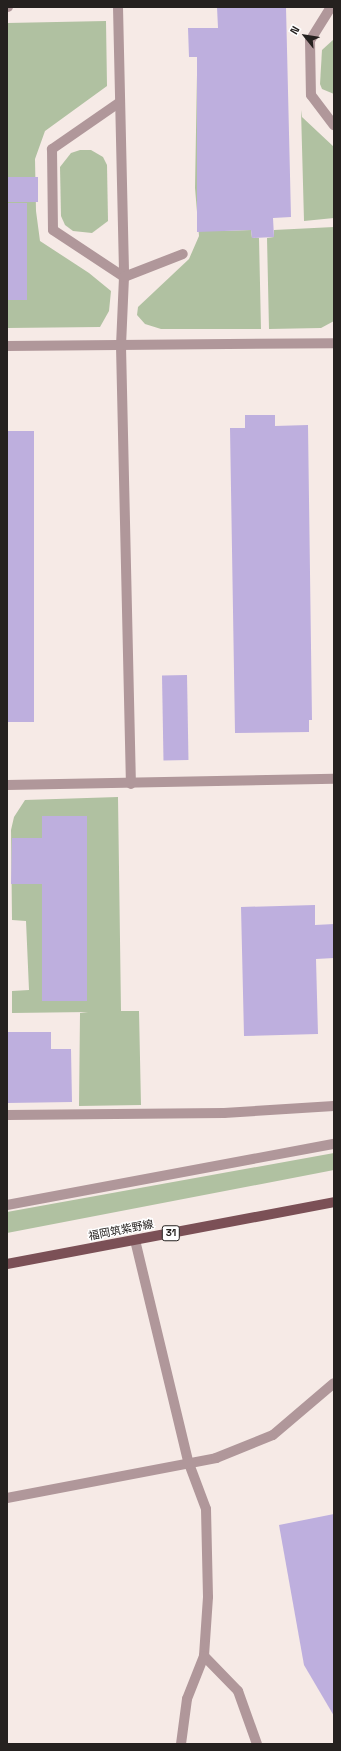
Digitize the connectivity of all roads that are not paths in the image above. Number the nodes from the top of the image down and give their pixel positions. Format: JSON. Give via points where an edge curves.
{"nodes":[{"id":1,"x":118,"y":7,"type":"edge"},
{"id":2,"x":331,"y":7,"type":"edge"},
{"id":3,"x":120,"y":102,"type":"junction"},
{"id":4,"x":334,"y":125,"type":"edge"},
{"id":5,"x":183,"y":254,"type":"dead end"},
{"id":6,"x":124,"y":277,"type":"junction"},
{"id":7,"x":334,"y":343,"type":"edge"},
{"id":8,"x":7,"y":346,"type":"edge"},
{"id":9,"x":122,"y":346,"type":"junction"},
{"id":10,"x":334,"y":779,"type":"edge"},
{"id":11,"x":131,"y":784,"type":"junction"},
{"id":12,"x":7,"y":785,"type":"edge"},
{"id":13,"x":334,"y":1106,"type":"edge"},
{"id":14,"x":7,"y":1115,"type":"edge"},
{"id":15,"x":334,"y":1144,"type":"edge"},
{"id":16,"x":334,"y":1202,"type":"edge"},
{"id":17,"x":7,"y":1205,"type":"edge"},
{"id":18,"x":135,"y":1240,"type":"junction"},
{"id":19,"x":7,"y":1264,"type":"edge"},
{"id":20,"x":334,"y":1383,"type":"edge"},
{"id":21,"x":188,"y":1461,"type":"junction"},
{"id":22,"x":7,"y":1498,"type":"edge"},
{"id":23,"x":204,"y":1656,"type":"junction"},
{"id":24,"x":181,"y":1744,"type":"edge"},
{"id":25,"x":257,"y":1744,"type":"edge"}],
"edges":[{"from":1,"to":3,"type":"street"},
{"from":2,"to":4,"type":"street","via":[[310,40],[311,95]]},
{"from":3,"to":6,"type":"street"},
{"from":3,"to":6,"type":"street","via":[[52,149],[53,230]]},
{"from":5,"to":6,"type":"street"},
{"from":6,"to":9,"type":"street"},
{"from":7,"to":9,"type":"street"},
{"from":8,"to":9,"type":"street"},
{"from":9,"to":11,"type":"street"},
{"from":10,"to":11,"type":"street"},
{"from":11,"to":12,"type":"street"},
{"from":13,"to":14,"type":"street","via":[[224,1113]]},
{"from":15,"to":17,"type":"street"},
{"from":16,"to":18,"type":"main road","name":"福岡筑紫野線","number":"31"},
{"from":18,"to":19,"type":"main road","name":"福岡筑紫野線","number":"31"},
{"from":18,"to":21,"type":"street"},
{"from":20,"to":21,"type":"street","via":[[273,1435],[216,1458]]},
{"from":21,"to":22,"type":"street"},
{"from":21,"to":23,"type":"street","via":[[206,1508],[208,1597]]},
{"from":23,"to":24,"type":"street","via":[[187,1700]]},
{"from":23,"to":25,"type":"street","via":[[238,1691]]}]}
